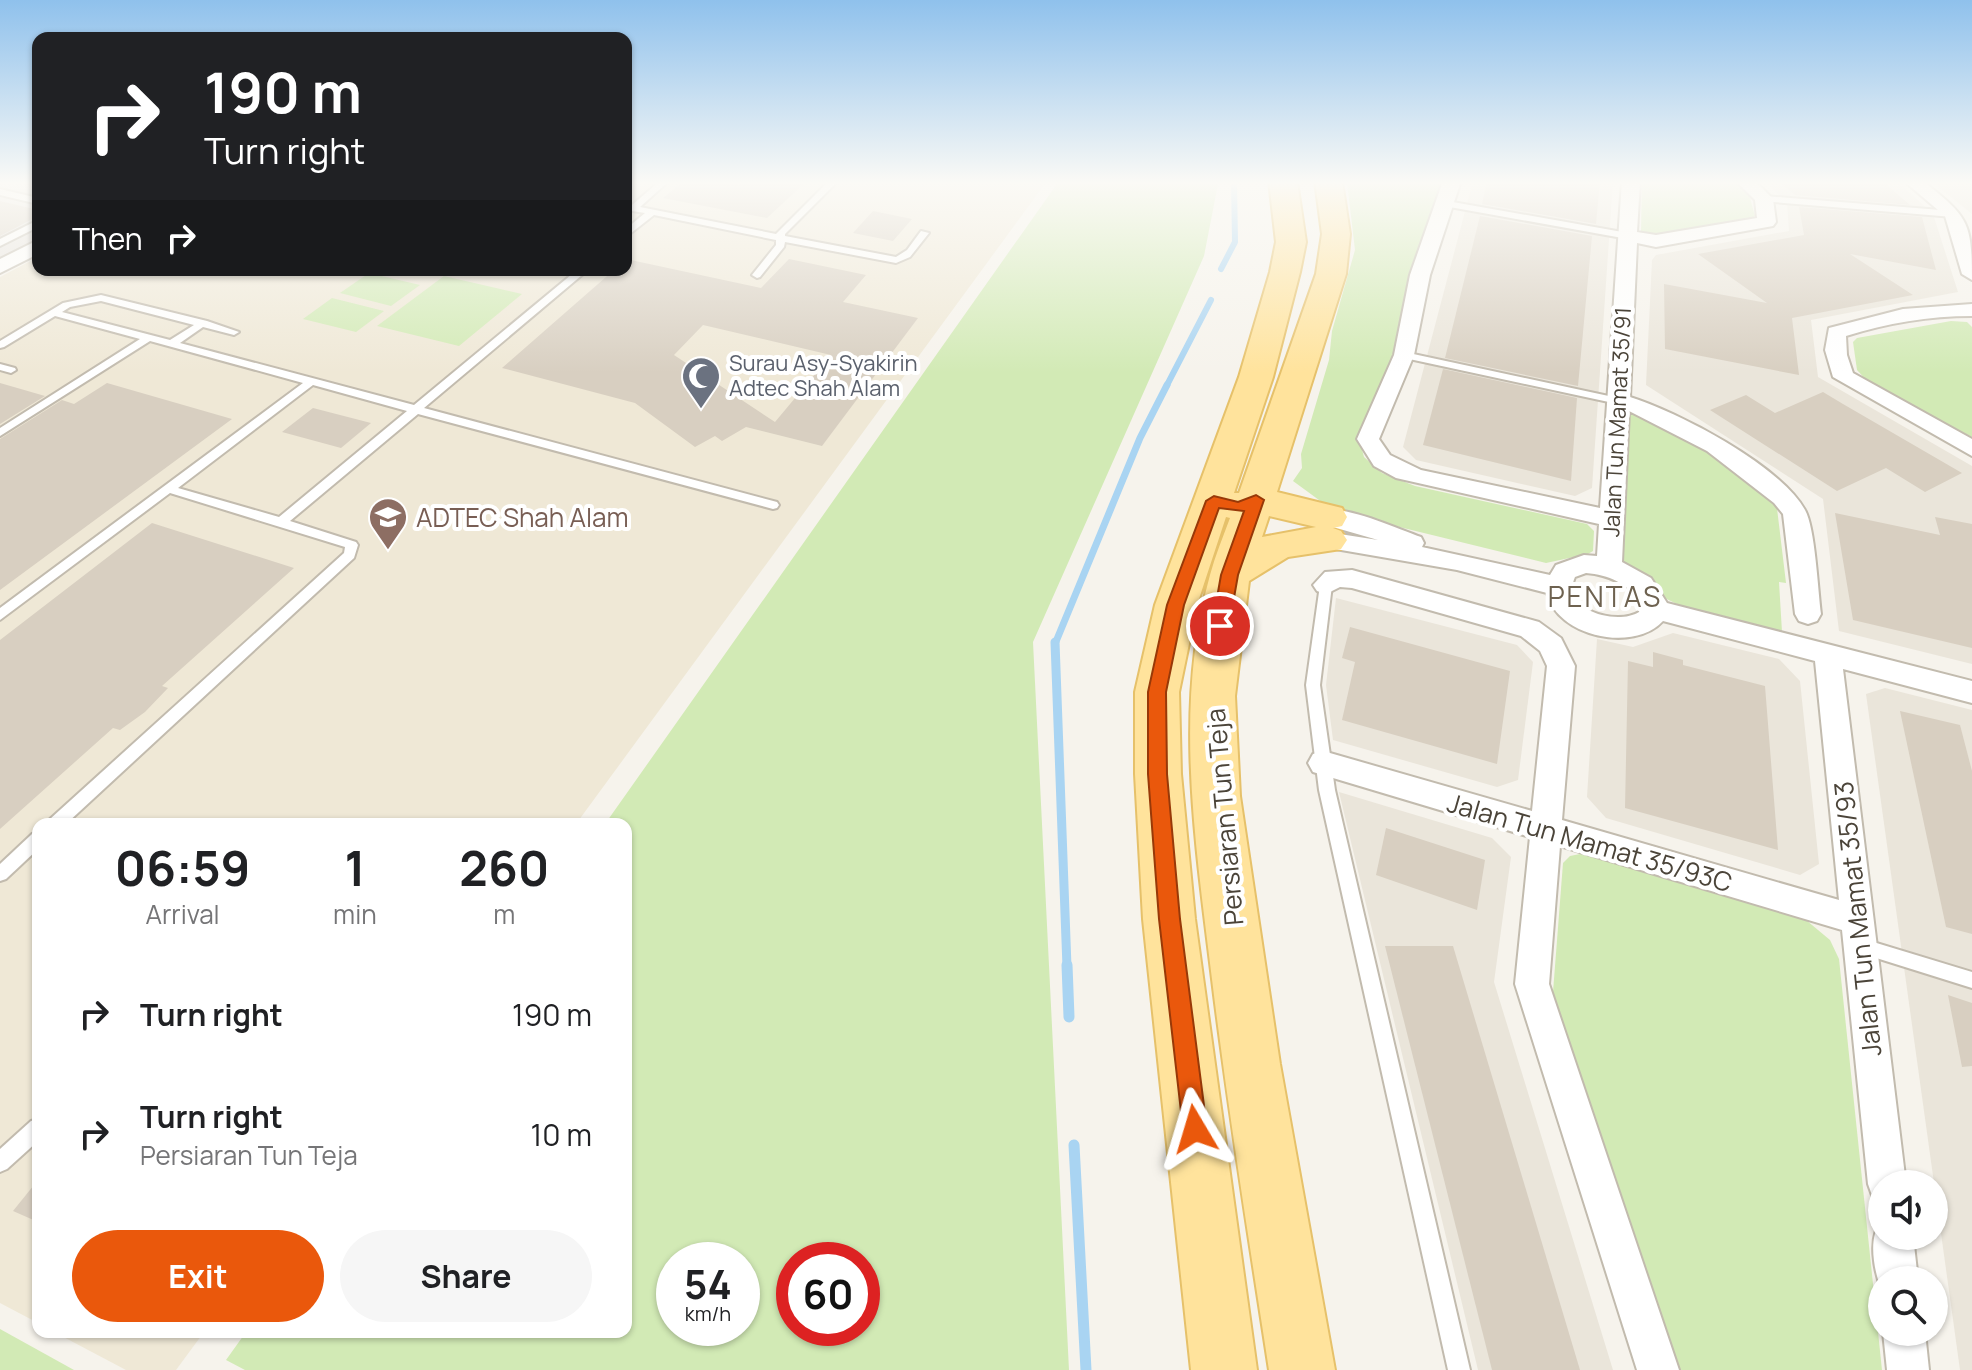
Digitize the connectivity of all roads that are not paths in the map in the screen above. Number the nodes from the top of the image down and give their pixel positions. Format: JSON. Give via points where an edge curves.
{"nodes":[{"id":1,"x":781,"y":245,"type":"edge"},
{"id":2,"x":814,"y":245,"type":"edge"},
{"id":3,"x":914,"y":245,"type":"edge"},
{"id":4,"x":1290,"y":245,"type":"edge"},
{"id":5,"x":1335,"y":245,"type":"edge"},
{"id":6,"x":1431,"y":245,"type":"edge"},
{"id":7,"x":1627,"y":245,"type":"edge"},
{"id":8,"x":1963,"y":245,"type":"edge"},
{"id":9,"x":32,"y":249,"type":"edge"},
{"id":10,"x":0,"y":267,"type":"edge"},
{"id":11,"x":1972,"y":274,"type":"edge"},
{"id":12,"x":757,"y":275,"type":"dead end"},
{"id":13,"x":576,"y":276,"type":"edge"},
{"id":14,"x":1972,"y":310,"type":"edge"},
{"id":15,"x":55,"y":313,"type":"junction"},
{"id":16,"x":203,"y":323,"type":"junction"},
{"id":17,"x":234,"y":332,"type":"dead end"},
{"id":18,"x":148,"y":338,"type":"junction"},
{"id":19,"x":0,"y":345,"type":"edge"},
{"id":20,"x":170,"y":345,"type":"junction"},
{"id":21,"x":1404,"y":355,"type":"junction"},
{"id":22,"x":309,"y":383,"type":"junction"},
{"id":23,"x":1618,"y":401,"type":"junction"},
{"id":24,"x":414,"y":410,"type":"junction"},
{"id":25,"x":0,"y":433,"type":"edge"},
{"id":26,"x":1972,"y":449,"type":"edge"},
{"id":27,"x":169,"y":489,"type":"junction"},
{"id":28,"x":1246,"y":497,"type":"junction"},
{"id":29,"x":773,"y":505,"type":"dead end"},
{"id":30,"x":1612,"y":519,"type":"junction"},
{"id":31,"x":280,"y":523,"type":"junction"},
{"id":32,"x":1328,"y":528,"type":"junction"},
{"id":33,"x":1609,"y":567,"type":"junction"},
{"id":34,"x":1230,"y":575,"type":"junction"},
{"id":35,"x":1326,"y":585,"type":"joint"},
{"id":36,"x":1557,"y":586,"type":"junction"},
{"id":37,"x":1654,"y":609,"type":"junction"},
{"id":38,"x":1808,"y":614,"type":"dead end"},
{"id":39,"x":0,"y":615,"type":"edge"},
{"id":40,"x":1828,"y":655,"type":"junction"},
{"id":41,"x":1972,"y":692,"type":"edge"},
{"id":42,"x":1323,"y":763,"type":"junction"},
{"id":43,"x":62,"y":818,"type":"edge"},
{"id":44,"x":1547,"y":829,"type":"junction"},
{"id":45,"x":32,"y":845,"type":"edge"},
{"id":46,"x":0,"y":874,"type":"edge"},
{"id":47,"x":1859,"y":933,"type":"junction"},
{"id":48,"x":1972,"y":980,"type":"edge"},
{"id":49,"x":32,"y":1133,"type":"edge"},
{"id":50,"x":0,"y":1162,"type":"edge"},
{"id":51,"x":1885,"y":1170,"type":"edge"},
{"id":52,"x":1905,"y":1346,"type":"edge"},
{"id":53,"x":1224,"y":1370,"type":"edge"},
{"id":54,"x":1302,"y":1370,"type":"edge"},
{"id":55,"x":1459,"y":1370,"type":"edge"},
{"id":56,"x":1658,"y":1370,"type":"edge"},
{"id":57,"x":1908,"y":1370,"type":"edge"}],
"edges":[{"from":1,"to":12,"type":"lane"},
{"from":2,"to":3,"type":"lane","via":[[900,261]]},
{"from":4,"to":28,"type":"main road","name":"Persiaran Tun Teja","via":[[1256,377]]},
{"from":5,"to":28,"type":"main road","name":"Persiaran Tun Teja","via":[[1331,274]]},
{"from":6,"to":21,"type":"street"},
{"from":7,"to":23,"type":"street","name":"Jalan Tun Mamat 35/91"},
{"from":8,"to":11,"type":"street"},
{"from":9,"to":10,"type":"street"},
{"from":13,"to":24,"type":"lane"},
{"from":14,"to":26,"type":"street","via":[[1923,311],[1870,322],[1836,332],[1834,342],[1844,377]]},
{"from":15,"to":16,"type":"lane","via":[[101,298]]},
{"from":15,"to":18,"type":"lane"},
{"from":15,"to":19,"type":"lane"},
{"from":16,"to":17,"type":"lane"},
{"from":16,"to":20,"type":"lane"},
{"from":18,"to":20,"type":"lane"},
{"from":18,"to":25,"type":"lane"},
{"from":20,"to":22,"type":"lane"},
{"from":21,"to":23,"type":"lane"},
{"from":21,"to":30,"type":"street","via":[[1368,439],[1373,453],[1393,469]]},
{"from":22,"to":24,"type":"lane"},
{"from":22,"to":27,"type":"lane"},
{"from":23,"to":30,"type":"street","name":"Jalan Tun Mamat 35/91"},
{"from":23,"to":38,"type":"street","via":[[1663,416],[1788,500],[1795,513]]},
{"from":24,"to":29,"type":"lane"},
{"from":24,"to":31,"type":"lane"},
{"from":27,"to":31,"type":"lane"},
{"from":27,"to":39,"type":"lane"},
{"from":28,"to":32,"type":"main road"},
{"from":28,"to":32,"type":"main road","via":[[1291,490]]},
{"from":28,"to":34,"type":"main road","name":"Persiaran Tun Teja"},
{"from":28,"to":53,"type":"main road","name":"Persiaran Tun Teja","via":[[1176,605],[1157,692],[1169,919]]},
{"from":30,"to":33,"type":"street","name":"Jalan Tun Mamat 35/91"},
{"from":31,"to":43,"type":"lane","via":[[352,545],[350,555]]},
{"from":32,"to":34,"type":"main road","via":[[1274,546]]},
{"from":32,"to":36,"type":"street"},
{"from":33,"to":36,"type":"street","via":[[1573,567]]},
{"from":33,"to":37,"type":"street","via":[[1645,588]]},
{"from":34,"to":54,"type":"main road","name":"Persiaran Tun Teja","via":[[1213,695],[1217,797],[1246,1029]]},
{"from":35,"to":42,"type":"lane","via":[[1313,685]]},
{"from":35,"to":44,"type":"street","via":[[1334,578],[1352,579],[1530,629],[1551,645],[1561,666]]},
{"from":36,"to":37,"type":"street","via":[[1573,612],[1612,629],[1637,628]]},
{"from":37,"to":40,"type":"street"},
{"from":40,"to":41,"type":"street"},
{"from":40,"to":47,"type":"street","name":"Jalan Tun Mamat 35/93"},
{"from":42,"to":44,"type":"street","name":"Jalan Tun Mamat 35/93C"},
{"from":42,"to":55,"type":"lane"},
{"from":44,"to":47,"type":"street","name":"Jalan Tun Mamat 35/93C"},
{"from":44,"to":56,"type":"street","via":[[1532,984]]},
{"from":45,"to":46,"type":"lane"},
{"from":47,"to":48,"type":"lane"},
{"from":47,"to":51,"type":"street","name":"Jalan Tun Mamat 35/93"},
{"from":49,"to":50,"type":"lane"},
{"from":52,"to":57,"type":"street"}]}
